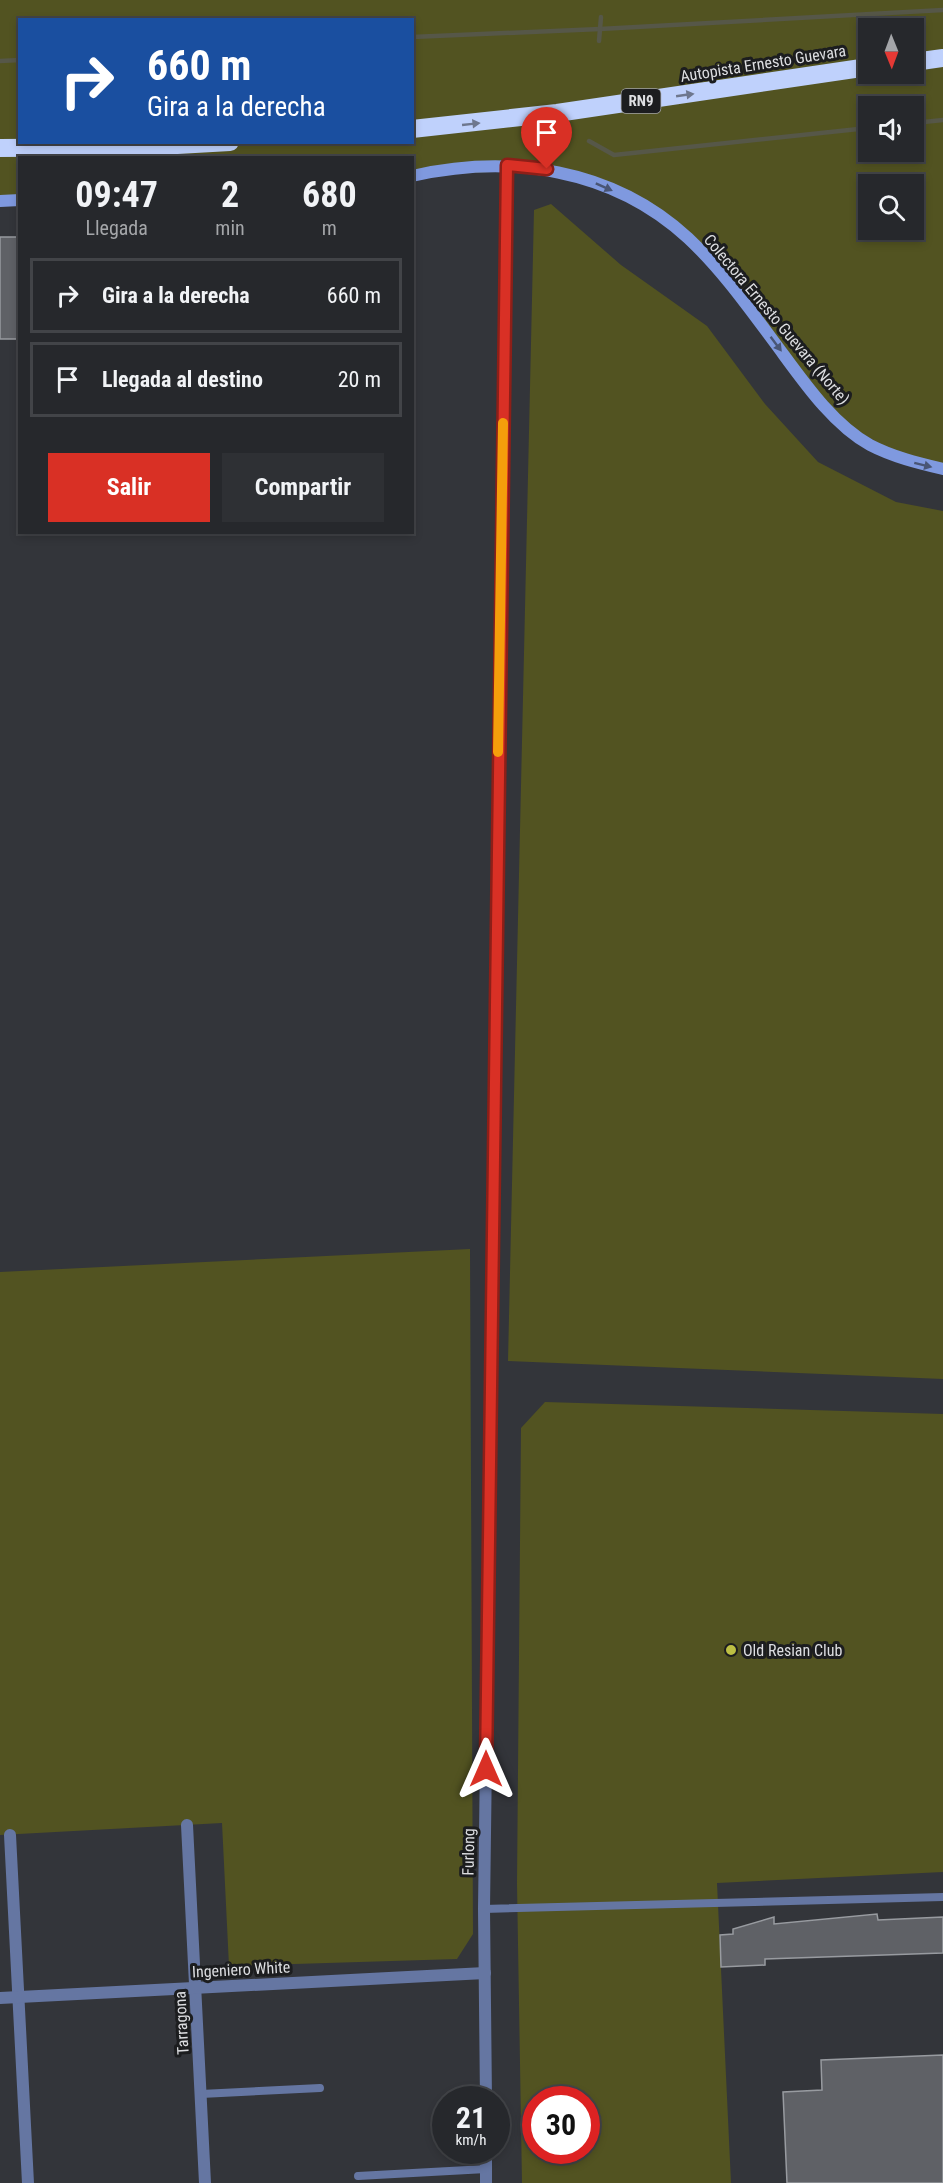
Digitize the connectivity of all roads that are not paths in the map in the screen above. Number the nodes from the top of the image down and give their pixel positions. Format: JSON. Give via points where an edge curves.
{"nodes":[{"id":1,"x":943,"y":58,"type":"edge"},
{"id":2,"x":924,"y":61,"type":"edge"},
{"id":3,"x":858,"y":68,"type":"edge"},
{"id":4,"x":414,"y":129,"type":"edge"},
{"id":5,"x":195,"y":144,"type":"edge"},
{"id":6,"x":0,"y":148,"type":"edge"},
{"id":7,"x":507,"y":165,"type":"junction"},
{"id":8,"x":414,"y":176,"type":"edge"},
{"id":9,"x":18,"y":200,"type":"edge"},
{"id":10,"x":0,"y":201,"type":"edge"},
{"id":11,"x":943,"y":470,"type":"edge"},
{"id":12,"x":188,"y":1825,"type":"dead end"},
{"id":13,"x":10,"y":1835,"type":"dead end"},
{"id":14,"x":943,"y":1897,"type":"edge"},
{"id":15,"x":484,"y":1909,"type":"junction"},
{"id":16,"x":485,"y":1973,"type":"junction"},
{"id":17,"x":196,"y":1988,"type":"junction"},
{"id":18,"x":18,"y":1997,"type":"junction"},
{"id":19,"x":0,"y":1998,"type":"edge"},
{"id":20,"x":486,"y":2086,"type":"edge"},
{"id":21,"x":320,"y":2088,"type":"dead end"},
{"id":22,"x":201,"y":2094,"type":"junction"},
{"id":23,"x":486,"y":2164,"type":"edge"},
{"id":24,"x":486,"y":2169,"type":"junction"},
{"id":25,"x":358,"y":2176,"type":"dead end"},
{"id":26,"x":28,"y":2183,"type":"edge"},
{"id":27,"x":205,"y":2183,"type":"edge"},
{"id":28,"x":486,"y":2183,"type":"edge"}],
"edges":[{"from":1,"to":2,"type":"highway"},
{"from":4,"to":3,"type":"highway","name":"Autopista Ernesto Guevara","number":"RN9","one_way":true,"via":[[568,111]]},
{"from":5,"to":6,"type":"highway"},
{"from":7,"to":8,"type":"street","name":"Colectora Ernesto Guevara (Norte)","via":[[453,167]]},
{"from":7,"to":11,"type":"street","name":"Colectora Ernesto Guevara (Norte)","one_way":true,"via":[[547,169],[590,181],[646,206],[688,238],[841,422],[869,444]]},
{"from":7,"to":15,"type":"street","name":"Furlong"},
{"from":9,"to":10,"type":"street"},
{"from":12,"to":17,"type":"street","name":"Tarragona"},
{"from":13,"to":18,"type":"street"},
{"from":14,"to":15,"type":"lane"},
{"from":15,"to":16,"type":"street","name":"Furlong"},
{"from":16,"to":17,"type":"street","name":"Ingeniero White"},
{"from":16,"to":20,"type":"street","name":"Furlong"},
{"from":17,"to":18,"type":"street","name":"Ingeniero White"},
{"from":17,"to":22,"type":"street","name":"Tarragona"},
{"from":18,"to":19,"type":"street","name":"Ingeniero White"},
{"from":18,"to":26,"type":"street"},
{"from":21,"to":22,"type":"lane"},
{"from":22,"to":27,"type":"street","name":"Tarragona"},
{"from":23,"to":24,"type":"street"},
{"from":24,"to":25,"type":"lane"},
{"from":24,"to":28,"type":"street"}]}
